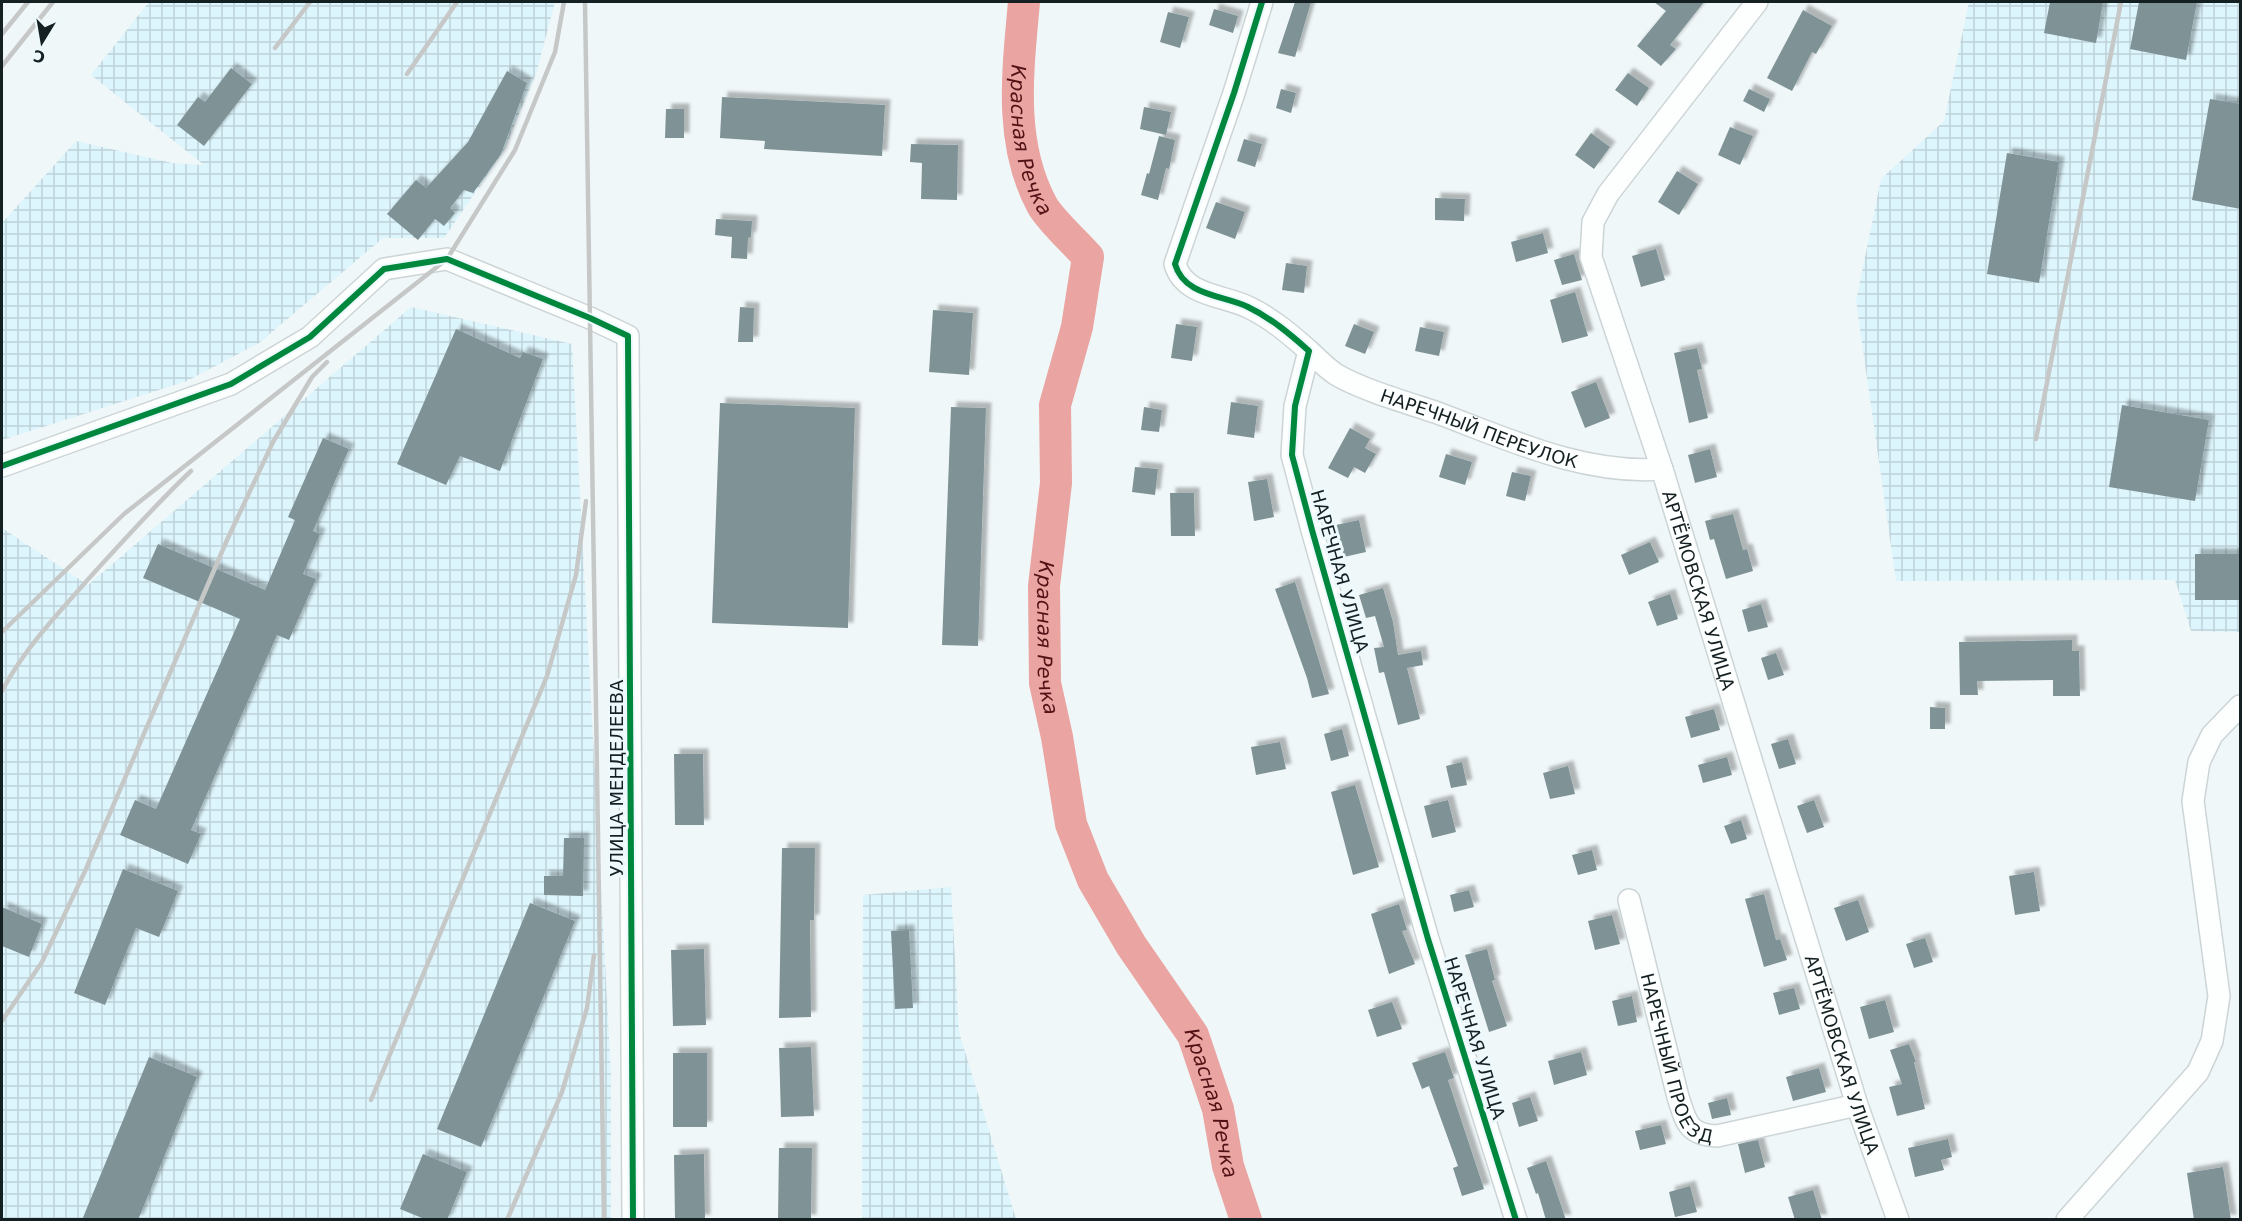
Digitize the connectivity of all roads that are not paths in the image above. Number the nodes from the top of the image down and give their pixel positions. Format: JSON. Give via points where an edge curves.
{"nodes":[{"id":1,"x":1262,"y":2,"type":"edge"},
{"id":2,"x":1756,"y":2,"type":"edge"},
{"id":3,"x":1309,"y":351,"type":"junction"},
{"id":4,"x":2,"y":466,"type":"edge"},
{"id":5,"x":1662,"y":469,"type":"junction"},
{"id":6,"x":2241,"y":706,"type":"edge"},
{"id":7,"x":1629,"y":900,"type":"dead end"},
{"id":8,"x":1857,"y":1105,"type":"junction"},
{"id":9,"x":633,"y":1220,"type":"edge"},
{"id":10,"x":1516,"y":1220,"type":"edge"},
{"id":11,"x":1898,"y":1220,"type":"edge"},
{"id":12,"x":2067,"y":1220,"type":"edge"}],
"edges":[{"from":1,"to":3,"type":"street","via":[[1175,264],[1178,275],[1194,288],[1248,307],[1284,328]]},
{"from":2,"to":5,"type":"street","name":"АРТЁМОВСКАЯ УЛИЦА","via":[[1608,194],[1593,222],[1591,257]]},
{"from":3,"to":5,"type":"street","name":"НАРЕЧНЫЙ ПЕРЕУЛОК","via":[[1336,374],[1561,458],[1602,467]]},
{"from":3,"to":10,"type":"street","name":"НАРЕЧНАЯ УЛИЦА","via":[[1294,406],[1292,455],[1428,939]]},
{"from":4,"to":9,"type":"street","name":"УЛИЦА МЕНДЕЛЕЕВА","via":[[231,384],[310,337],[384,269],[447,259],[628,336]]},
{"from":5,"to":8,"type":"street","name":"АРТЁМОВСКАЯ УЛИЦА"},
{"from":6,"to":12,"type":"street","via":[[2212,735],[2199,762],[2193,801],[2219,996],[2212,1041],[2198,1072]]},
{"from":7,"to":8,"type":"street","name":"НАРЕЧНЫЙ ПРОЕЗД","via":[[1678,1097],[1691,1128],[1703,1135],[1717,1136]]},
{"from":8,"to":11,"type":"street","name":"АРТЁМОВСКАЯ УЛИЦА"}]}
